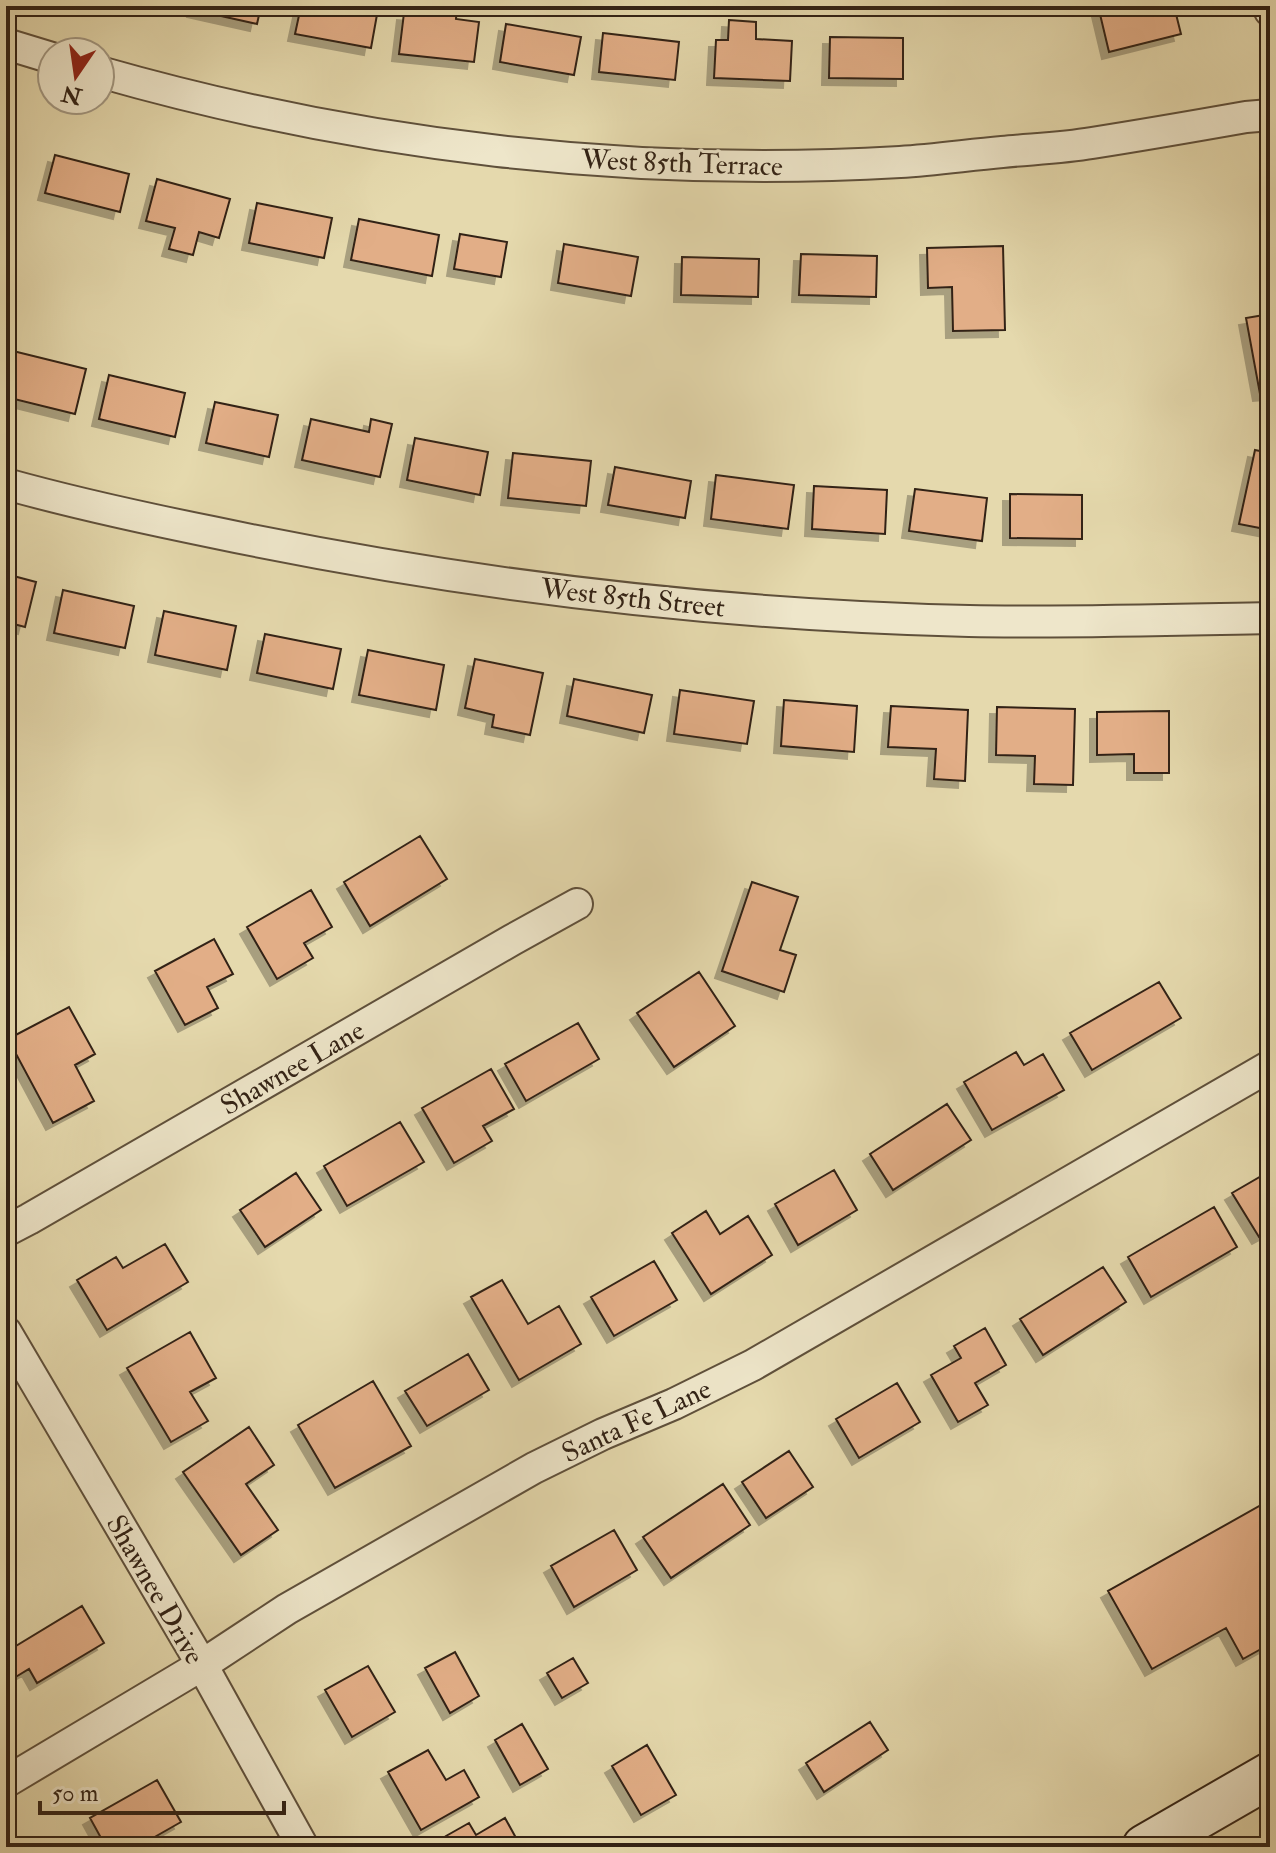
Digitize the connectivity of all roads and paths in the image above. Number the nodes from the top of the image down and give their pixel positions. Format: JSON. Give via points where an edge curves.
{"nodes":[{"id":1,"x":6,"y":44,"type":"edge"},
{"id":2,"x":36,"y":53,"type":"edge"},
{"id":3,"x":116,"y":76,"type":"edge"},
{"id":4,"x":1270,"y":115,"type":"edge"},
{"id":5,"x":6,"y":484,"type":"edge"},
{"id":6,"x":1270,"y":618,"type":"edge"},
{"id":7,"x":577,"y":904,"type":"dead end"},
{"id":8,"x":1270,"y":1066,"type":"edge"},
{"id":9,"x":6,"y":1231,"type":"edge"},
{"id":10,"x":6,"y":1332,"type":"edge"},
{"id":11,"x":202,"y":1665,"type":"junction"},
{"id":12,"x":1270,"y":1775,"type":"edge"},
{"id":13,"x":6,"y":1782,"type":"edge"},
{"id":14,"x":303,"y":1847,"type":"edge"},
{"id":15,"x":1145,"y":1847,"type":"edge"}],
"edges":[{"from":1,"to":2,"type":"street"},
{"from":3,"to":4,"type":"street","name":"West 85th Terrace","via":[[253,112],[395,138],[582,159],[704,164],[902,162],[1089,144]]},
{"from":5,"to":6,"type":"street","name":"West 85th Street","via":[[292,549],[588,594],[968,621]]},
{"from":7,"to":9,"type":"street","name":"Shawnee Lane"},
{"from":8,"to":11,"type":"street","name":"Santa Fe Lane","via":[[753,1365],[534,1468],[287,1609]]},
{"from":10,"to":11,"type":"street","name":"Shawnee Drive"},
{"from":11,"to":13,"type":"street","name":"Santa Fe Lane"},
{"from":11,"to":14,"type":"street","name":"Shawnee Drive"},
{"from":12,"to":15,"type":"main road"}]}
